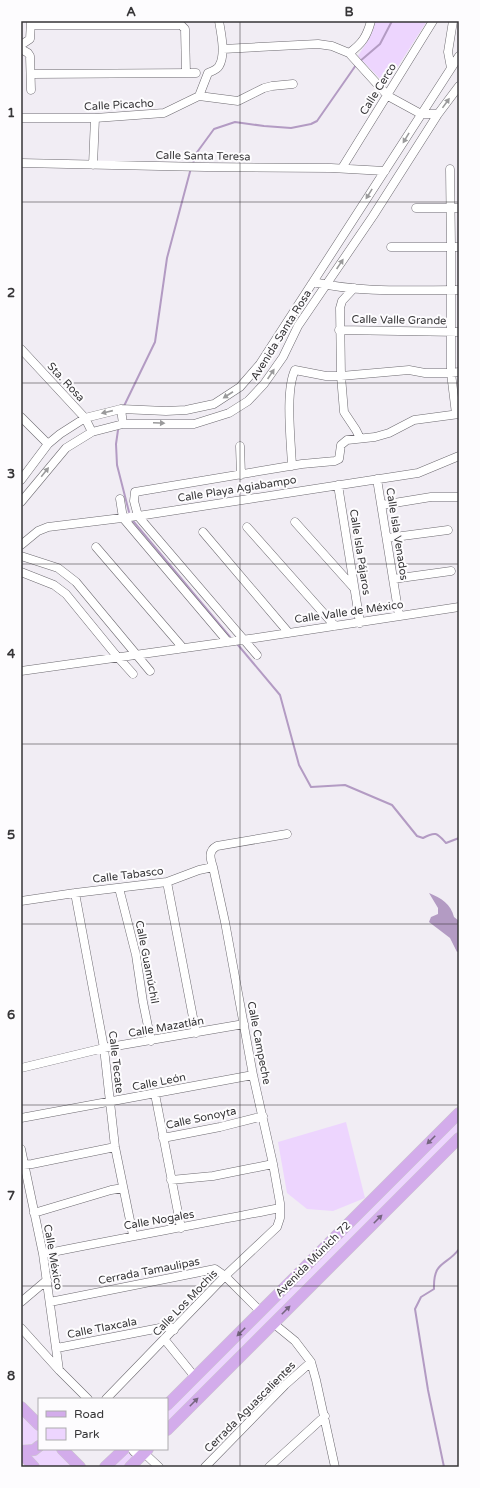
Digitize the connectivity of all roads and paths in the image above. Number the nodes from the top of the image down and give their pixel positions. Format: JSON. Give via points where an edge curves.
{"nodes":[{"id":1,"x":219,"y":21,"type":"edge"},
{"id":2,"x":371,"y":21,"type":"edge"},
{"id":3,"x":433,"y":21,"type":"edge"},
{"id":4,"x":453,"y":21,"type":"edge"},
{"id":5,"x":31,"y":23,"type":"edge"},
{"id":6,"x":21,"y":45,"type":"edge"},
{"id":7,"x":21,"y":49,"type":"edge"},
{"id":8,"x":223,"y":49,"type":"junction"},
{"id":9,"x":349,"y":53,"type":"junction"},
{"id":10,"x":459,"y":56,"type":"edge"},
{"id":11,"x":451,"y":68,"type":"junction"},
{"id":12,"x":186,"y":73,"type":"junction"},
{"id":13,"x":196,"y":73,"type":"dead end"},
{"id":14,"x":31,"y":74,"type":"junction"},
{"id":15,"x":293,"y":84,"type":"dead end"},
{"id":16,"x":459,"y":86,"type":"edge"},
{"id":17,"x":31,"y":90,"type":"dead end"},
{"id":18,"x":199,"y":96,"type":"junction"},
{"id":19,"x":388,"y":96,"type":"junction"},
{"id":20,"x":421,"y":114,"type":"junction"},
{"id":21,"x":438,"y":114,"type":"junction"},
{"id":22,"x":21,"y":118,"type":"edge"},
{"id":23,"x":95,"y":118,"type":"junction"},
{"id":24,"x":21,"y":163,"type":"edge"},
{"id":25,"x":92,"y":165,"type":"junction"},
{"id":26,"x":342,"y":168,"type":"junction"},
{"id":27,"x":450,"y":169,"type":"dead end"},
{"id":28,"x":385,"y":171,"type":"junction"},
{"id":29,"x":416,"y":208,"type":"dead end"},
{"id":30,"x":459,"y":208,"type":"edge"},
{"id":31,"x":450,"y":209,"type":"junction"},
{"id":32,"x":391,"y":247,"type":"dead end"},
{"id":33,"x":455,"y":247,"type":"edge"},
{"id":34,"x":313,"y":282,"type":"junction"},
{"id":35,"x":326,"y":285,"type":"junction"},
{"id":36,"x":354,"y":288,"type":"junction"},
{"id":37,"x":455,"y":290,"type":"edge"},
{"id":38,"x":340,"y":330,"type":"junction"},
{"id":39,"x":450,"y":332,"type":"junction"},
{"id":40,"x":459,"y":332,"type":"edge"},
{"id":41,"x":21,"y":349,"type":"edge"},
{"id":42,"x":455,"y":372,"type":"edge"},
{"id":43,"x":341,"y":376,"type":"junction"},
{"id":44,"x":121,"y":409,"type":"junction"},
{"id":45,"x":457,"y":414,"type":"edge"},
{"id":46,"x":21,"y":417,"type":"edge"},
{"id":47,"x":85,"y":418,"type":"junction"},
{"id":48,"x":124,"y":424,"type":"junction"},
{"id":49,"x":92,"y":432,"type":"junction"},
{"id":50,"x":360,"y":438,"type":"junction"},
{"id":51,"x":48,"y":444,"type":"junction"},
{"id":52,"x":240,"y":446,"type":"dead end"},
{"id":53,"x":459,"y":456,"type":"edge"},
{"id":54,"x":292,"y":466,"type":"junction"},
{"id":55,"x":241,"y":475,"type":"junction"},
{"id":56,"x":377,"y":479,"type":"junction"},
{"id":57,"x":21,"y":480,"type":"edge"},
{"id":58,"x":338,"y":485,"type":"junction"},
{"id":59,"x":459,"y":497,"type":"edge"},
{"id":60,"x":120,"y":499,"type":"dead end"},
{"id":61,"x":21,"y":502,"type":"edge"},
{"id":62,"x":382,"y":505,"type":"junction"},
{"id":63,"x":138,"y":516,"type":"junction"},
{"id":64,"x":123,"y":518,"type":"junction"},
{"id":65,"x":295,"y":522,"type":"dead end"},
{"id":66,"x":247,"y":527,"type":"dead end"},
{"id":67,"x":448,"y":530,"type":"dead end"},
{"id":68,"x":203,"y":532,"type":"dead end"},
{"id":69,"x":387,"y":538,"type":"junction"},
{"id":70,"x":21,"y":545,"type":"edge"},
{"id":71,"x":96,"y":547,"type":"dead end"},
{"id":72,"x":21,"y":556,"type":"edge"},
{"id":73,"x":451,"y":571,"type":"dead end"},
{"id":74,"x":21,"y":572,"type":"edge"},
{"id":75,"x":393,"y":579,"type":"junction"},
{"id":76,"x":354,"y":589,"type":"junction"},
{"id":77,"x":459,"y":607,"type":"edge"},
{"id":78,"x":399,"y":616,"type":"junction"},
{"id":79,"x":360,"y":623,"type":"junction"},
{"id":80,"x":335,"y":626,"type":"junction"},
{"id":81,"x":288,"y":632,"type":"junction"},
{"id":82,"x":242,"y":640,"type":"junction"},
{"id":83,"x":228,"y":642,"type":"junction"},
{"id":84,"x":183,"y":648,"type":"junction"},
{"id":85,"x":136,"y":655,"type":"junction"},
{"id":86,"x":256,"y":655,"type":"dead end"},
{"id":87,"x":119,"y":658,"type":"junction"},
{"id":88,"x":21,"y":671,"type":"edge"},
{"id":89,"x":150,"y":672,"type":"dead end"},
{"id":90,"x":133,"y":674,"type":"dead end"},
{"id":91,"x":287,"y":834,"type":"dead end"},
{"id":92,"x":213,"y":867,"type":"junction"},
{"id":93,"x":167,"y":882,"type":"junction"},
{"id":94,"x":119,"y":888,"type":"junction"},
{"id":95,"x":75,"y":893,"type":"junction"},
{"id":96,"x":21,"y":901,"type":"edge"},
{"id":97,"x":244,"y":1024,"type":"junction"},
{"id":98,"x":196,"y":1033,"type":"junction"},
{"id":99,"x":151,"y":1041,"type":"junction"},
{"id":100,"x":104,"y":1048,"type":"junction"},
{"id":101,"x":21,"y":1068,"type":"edge"},
{"id":102,"x":253,"y":1074,"type":"junction"},
{"id":103,"x":154,"y":1094,"type":"junction"},
{"id":104,"x":110,"y":1102,"type":"junction"},
{"id":105,"x":459,"y":1113,"type":"edge"},
{"id":106,"x":263,"y":1116,"type":"junction"},
{"id":107,"x":21,"y":1118,"type":"edge"},
{"id":108,"x":163,"y":1138,"type":"junction"},
{"id":109,"x":459,"y":1138,"type":"edge"},
{"id":110,"x":115,"y":1147,"type":"junction"},
{"id":111,"x":21,"y":1149,"type":"edge"},
{"id":112,"x":22,"y":1164,"type":"edge"},
{"id":113,"x":273,"y":1164,"type":"junction"},
{"id":114,"x":171,"y":1180,"type":"junction"},
{"id":115,"x":123,"y":1188,"type":"junction"},
{"id":116,"x":280,"y":1208,"type":"junction"},
{"id":117,"x":34,"y":1213,"type":"junction"},
{"id":118,"x":279,"y":1223,"type":"joint"},
{"id":119,"x":180,"y":1228,"type":"junction"},
{"id":120,"x":133,"y":1235,"type":"junction"},
{"id":121,"x":43,"y":1254,"type":"junction"},
{"id":122,"x":225,"y":1276,"type":"junction"},
{"id":123,"x":46,"y":1280,"type":"junction"},
{"id":124,"x":21,"y":1302,"type":"edge"},
{"id":125,"x":50,"y":1302,"type":"junction"},
{"id":126,"x":261,"y":1312,"type":"junction"},
{"id":127,"x":273,"y":1323,"type":"junction"},
{"id":128,"x":21,"y":1328,"type":"edge"},
{"id":129,"x":174,"y":1330,"type":"junction"},
{"id":130,"x":164,"y":1340,"type":"junction"},
{"id":131,"x":57,"y":1348,"type":"junction"},
{"id":132,"x":311,"y":1362,"type":"junction"},
{"id":133,"x":59,"y":1370,"type":"junction"},
{"id":134,"x":195,"y":1377,"type":"junction"},
{"id":135,"x":87,"y":1398,"type":"edge"},
{"id":136,"x":107,"y":1398,"type":"edge"},
{"id":137,"x":168,"y":1404,"type":"edge"},
{"id":138,"x":21,"y":1407,"type":"edge"},
{"id":139,"x":324,"y":1416,"type":"junction"},
{"id":140,"x":38,"y":1425,"type":"edge"},
{"id":141,"x":168,"y":1429,"type":"edge"},
{"id":142,"x":38,"y":1447,"type":"edge"},
{"id":143,"x":63,"y":1450,"type":"edge"},
{"id":144,"x":123,"y":1450,"type":"edge"},
{"id":145,"x":133,"y":1450,"type":"edge"},
{"id":146,"x":146,"y":1451,"type":"edge"},
{"id":147,"x":21,"y":1452,"type":"edge"},
{"id":148,"x":34,"y":1467,"type":"edge"},
{"id":149,"x":80,"y":1467,"type":"edge"},
{"id":150,"x":104,"y":1467,"type":"edge"},
{"id":151,"x":130,"y":1467,"type":"edge"},
{"id":152,"x":158,"y":1467,"type":"edge"},
{"id":153,"x":205,"y":1467,"type":"edge"},
{"id":154,"x":269,"y":1467,"type":"edge"},
{"id":155,"x":335,"y":1467,"type":"edge"}],
"edges":[{"from":1,"to":8,"type":"street"},
{"from":2,"to":9,"type":"street","via":[[360,45]]},
{"from":3,"to":19,"type":"street","name":"Calle Cerco"},
{"from":4,"to":11,"type":"street","via":[[448,52]]},
{"from":5,"to":6,"type":"street","via":[[30,40]]},
{"from":5,"to":12,"type":"street","via":[[181,25],[185,29]]},
{"from":7,"to":14,"type":"street","via":[[30,56]]},
{"from":8,"to":9,"type":"street","via":[[318,44]]},
{"from":8,"to":18,"type":"street","via":[[218,68],[208,73]]},
{"from":9,"to":19,"type":"street"},
{"from":10,"to":11,"type":"street"},
{"from":11,"to":20,"type":"street"},
{"from":12,"to":13,"type":"street"},
{"from":12,"to":14,"type":"street"},
{"from":14,"to":17,"type":"street"},
{"from":15,"to":18,"type":"street","via":[[268,87],[238,101]]},
{"from":21,"to":16,"type":"street","name":"Avenida Santa Rosa","one_way":true},
{"from":18,"to":23,"type":"street","name":"Calle Picacho","via":[[164,113]]},
{"from":19,"to":20,"type":"street"},
{"from":19,"to":26,"type":"street","name":"Calle Cerco"},
{"from":20,"to":21,"type":"street"},
{"from":20,"to":28,"type":"street","one_way":true},
{"from":35,"to":21,"type":"street","name":"Avenida Santa Rosa","one_way":true,"via":[[374,216]]},
{"from":22,"to":23,"type":"street","name":"Calle Picacho"},
{"from":23,"to":25,"type":"street"},
{"from":24,"to":25,"type":"street","name":"Calle Santa Teresa"},
{"from":25,"to":26,"type":"street","name":"Calle Santa Teresa"},
{"from":26,"to":28,"type":"street","name":"Calle Santa Teresa"},
{"from":27,"to":31,"type":"street"},
{"from":28,"to":34,"type":"street","one_way":true},
{"from":29,"to":31,"type":"street"},
{"from":30,"to":31,"type":"street"},
{"from":31,"to":33,"type":"street"},
{"from":32,"to":33,"type":"street"},
{"from":33,"to":37,"type":"street"},
{"from":34,"to":35,"type":"street"},
{"from":34,"to":44,"type":"street","one_way":true,"via":[[260,364],[240,387],[214,404],[186,410]]},
{"from":35,"to":36,"type":"street"},
{"from":48,"to":35,"type":"street","name":"Avenida Santa Rosa","one_way":true,"via":[[194,424],[228,412],[248,401],[283,357],[298,326]]},
{"from":36,"to":37,"type":"street"},
{"from":36,"to":38,"type":"street","via":[[342,301]]},
{"from":37,"to":39,"type":"street"},
{"from":38,"to":39,"type":"street","name":"Calle Valle Grande"},
{"from":38,"to":43,"type":"street"},
{"from":39,"to":40,"type":"street","name":"Calle Valle Grande"},
{"from":39,"to":42,"type":"street"},
{"from":41,"to":47,"type":"street","name":"Sta. Rosa"},
{"from":42,"to":43,"type":"street","via":[[425,373],[408,370]]},
{"from":42,"to":45,"type":"street"},
{"from":43,"to":50,"type":"street","via":[[344,412]]},
{"from":43,"to":54,"type":"street","via":[[296,370],[290,396]]},
{"from":44,"to":47,"type":"street","one_way":true},
{"from":44,"to":48,"type":"street"},
{"from":45,"to":50,"type":"street","via":[[414,420],[389,433]]},
{"from":46,"to":51,"type":"street"},
{"from":47,"to":49,"type":"street","name":"Sta. Rosa"},
{"from":47,"to":51,"type":"street"},
{"from":48,"to":49,"type":"street","name":"Avenida Santa Rosa"},
{"from":61,"to":49,"type":"street","name":"Avenida Santa Rosa","one_way":true,"via":[[66,448]]},
{"from":50,"to":54,"type":"street","via":[[344,442],[341,445],[339,459],[335,461]]},
{"from":51,"to":57,"type":"street"},
{"from":52,"to":55,"type":"street"},
{"from":53,"to":56,"type":"street","name":"Calle Playa Agiabampo","via":[[418,473]]},
{"from":54,"to":55,"type":"street"},
{"from":55,"to":63,"type":"street","via":[[135,492],[134,501]]},
{"from":56,"to":58,"type":"street","name":"Calle Playa Agiabampo"},
{"from":56,"to":62,"type":"street","name":"Calle Isla Venados"},
{"from":58,"to":63,"type":"street","name":"Calle Playa Agiabampo"},
{"from":58,"to":76,"type":"street","name":"Calle Isla Pájaros"},
{"from":59,"to":62,"type":"street","via":[[431,496]]},
{"from":60,"to":64,"type":"street"},
{"from":62,"to":69,"type":"street","name":"Calle Isla Venados"},
{"from":63,"to":64,"type":"street","name":"Calle Playa Agiabampo"},
{"from":63,"to":82,"type":"street"},
{"from":64,"to":70,"type":"street","name":"Calle Playa Agiabampo","via":[[48,527],[38,531]]},
{"from":64,"to":83,"type":"street"},
{"from":65,"to":76,"type":"street"},
{"from":66,"to":80,"type":"street"},
{"from":67,"to":69,"type":"street"},
{"from":68,"to":81,"type":"street"},
{"from":69,"to":75,"type":"street","name":"Calle Isla Venados"},
{"from":71,"to":84,"type":"street"},
{"from":72,"to":85,"type":"street","via":[[58,568],[76,582]]},
{"from":73,"to":75,"type":"street"},
{"from":74,"to":87,"type":"street","via":[[54,585],[66,594]]},
{"from":75,"to":78,"type":"street","name":"Calle Isla Venados"},
{"from":76,"to":79,"type":"street","name":"Calle Isla Pájaros"},
{"from":77,"to":78,"type":"street","name":"Calle Valle de México"},
{"from":78,"to":79,"type":"street","name":"Calle Valle de México"},
{"from":79,"to":80,"type":"street","name":"Calle Valle de México"},
{"from":80,"to":81,"type":"street","name":"Calle Valle de México"},
{"from":81,"to":82,"type":"street","name":"Calle Valle de México"},
{"from":82,"to":83,"type":"street","name":"Calle Valle de México"},
{"from":82,"to":86,"type":"street"},
{"from":83,"to":84,"type":"street","name":"Calle Valle de México"},
{"from":84,"to":85,"type":"street","name":"Calle Valle de México"},
{"from":85,"to":87,"type":"street","name":"Calle Valle de México"},
{"from":85,"to":89,"type":"street"},
{"from":87,"to":88,"type":"street","name":"Calle Valle de México"},
{"from":87,"to":90,"type":"street"},
{"from":91,"to":92,"type":"street","via":[[212,848],[210,855]]},
{"from":92,"to":93,"type":"street","name":"Calle Tabasco"},
{"from":92,"to":97,"type":"street","name":"Calle Campeche"},
{"from":93,"to":94,"type":"street","name":"Calle Tabasco"},
{"from":93,"to":98,"type":"street"},
{"from":94,"to":95,"type":"street","name":"Calle Tabasco"},
{"from":94,"to":99,"type":"street","name":"Calle Guamúchil","via":[[136,955]]},
{"from":95,"to":96,"type":"street","name":"Calle Tabasco"},
{"from":95,"to":100,"type":"street","name":"Calle Tecate"},
{"from":97,"to":98,"type":"street","name":"Calle Mazatlán"},
{"from":97,"to":102,"type":"street","name":"Calle Campeche"},
{"from":98,"to":99,"type":"street","name":"Calle Mazatlán"},
{"from":99,"to":100,"type":"street","name":"Calle Mazatlán"},
{"from":100,"to":101,"type":"street","name":"Calle Mazatlán"},
{"from":100,"to":104,"type":"street","name":"Calle Tecate"},
{"from":102,"to":103,"type":"street","name":"Calle León"},
{"from":102,"to":106,"type":"street","name":"Calle Campeche"},
{"from":103,"to":104,"type":"street","name":"Calle León"},
{"from":103,"to":108,"type":"street","name":"Calle Sonoyta"},
{"from":104,"to":107,"type":"street","name":"Calle León"},
{"from":104,"to":110,"type":"street","name":"Calle Tecate"},
{"from":105,"to":126,"type":"main road","name":"Avenida Múnich 72","one_way":true},
{"from":106,"to":108,"type":"street","name":"Calle Sonoyta"},
{"from":106,"to":113,"type":"street","name":"Calle Campeche"},
{"from":108,"to":114,"type":"street"},
{"from":127,"to":109,"type":"main road","name":"Avenida Múnich 72","one_way":true},
{"from":110,"to":112,"type":"street"},
{"from":110,"to":115,"type":"street","name":"Calle Tecate"},
{"from":111,"to":112,"type":"street","name":"Calle México"},
{"from":112,"to":117,"type":"street","name":"Calle México"},
{"from":113,"to":114,"type":"street","via":[[213,1176]]},
{"from":113,"to":116,"type":"street","name":"Calle Campeche"},
{"from":114,"to":119,"type":"street"},
{"from":115,"to":117,"type":"street"},
{"from":115,"to":120,"type":"street","name":"Calle Tecate"},
{"from":116,"to":118,"type":"street","name":"Calle Campeche"},
{"from":116,"to":119,"type":"street","name":"Calle Nogales"},
{"from":117,"to":121,"type":"street","name":"Calle México"},
{"from":118,"to":122,"type":"street","name":"Calle Los Mochis"},
{"from":119,"to":120,"type":"street","name":"Calle Nogales"},
{"from":120,"to":121,"type":"street","name":"Calle Nogales"},
{"from":121,"to":123,"type":"street","name":"Calle México"},
{"from":122,"to":125,"type":"street","name":"Cerrada Tamaulipas","via":[[215,1269]]},
{"from":122,"to":126,"type":"street","name":"Cerrada Tamaulipas"},
{"from":122,"to":129,"type":"street","name":"Calle Los Mochis"},
{"from":123,"to":124,"type":"street"},
{"from":123,"to":125,"type":"street","name":"Calle México"},
{"from":125,"to":131,"type":"street","name":"Calle México"},
{"from":126,"to":134,"type":"main road","name":"Avenida Múnich 72","one_way":true},
{"from":127,"to":132,"type":"street","via":[[295,1341]]},
{"from":141,"to":127,"type":"main road","name":"Avenida Múnich 72","one_way":true},
{"from":128,"to":133,"type":"street"},
{"from":129,"to":130,"type":"street","name":"Calle Los Mochis"},
{"from":129,"to":131,"type":"street","name":"Calle Tlaxcala","via":[[165,1327]]},
{"from":130,"to":134,"type":"street"},
{"from":130,"to":136,"type":"street","name":"Calle Los Mochis"},
{"from":131,"to":133,"type":"street","name":"Calle México"},
{"from":132,"to":139,"type":"street"},
{"from":132,"to":153,"type":"street","name":"Cerrada Aguascalientes"},
{"from":133,"to":135,"type":"street"},
{"from":134,"to":137,"type":"main road","name":"Avenida Múnich 72"},
{"from":138,"to":140,"type":"main road"},
{"from":139,"to":154,"type":"street"},
{"from":139,"to":155,"type":"street"},
{"from":142,"to":147,"type":"main road"},
{"from":143,"to":149,"type":"main road"},
{"from":144,"to":150,"type":"main road"},
{"from":145,"to":146,"type":"street","via":[[139,1454]]},
{"from":146,"to":151,"type":"main road"},
{"from":146,"to":152,"type":"street"},
{"from":147,"to":148,"type":"main road"}]}
